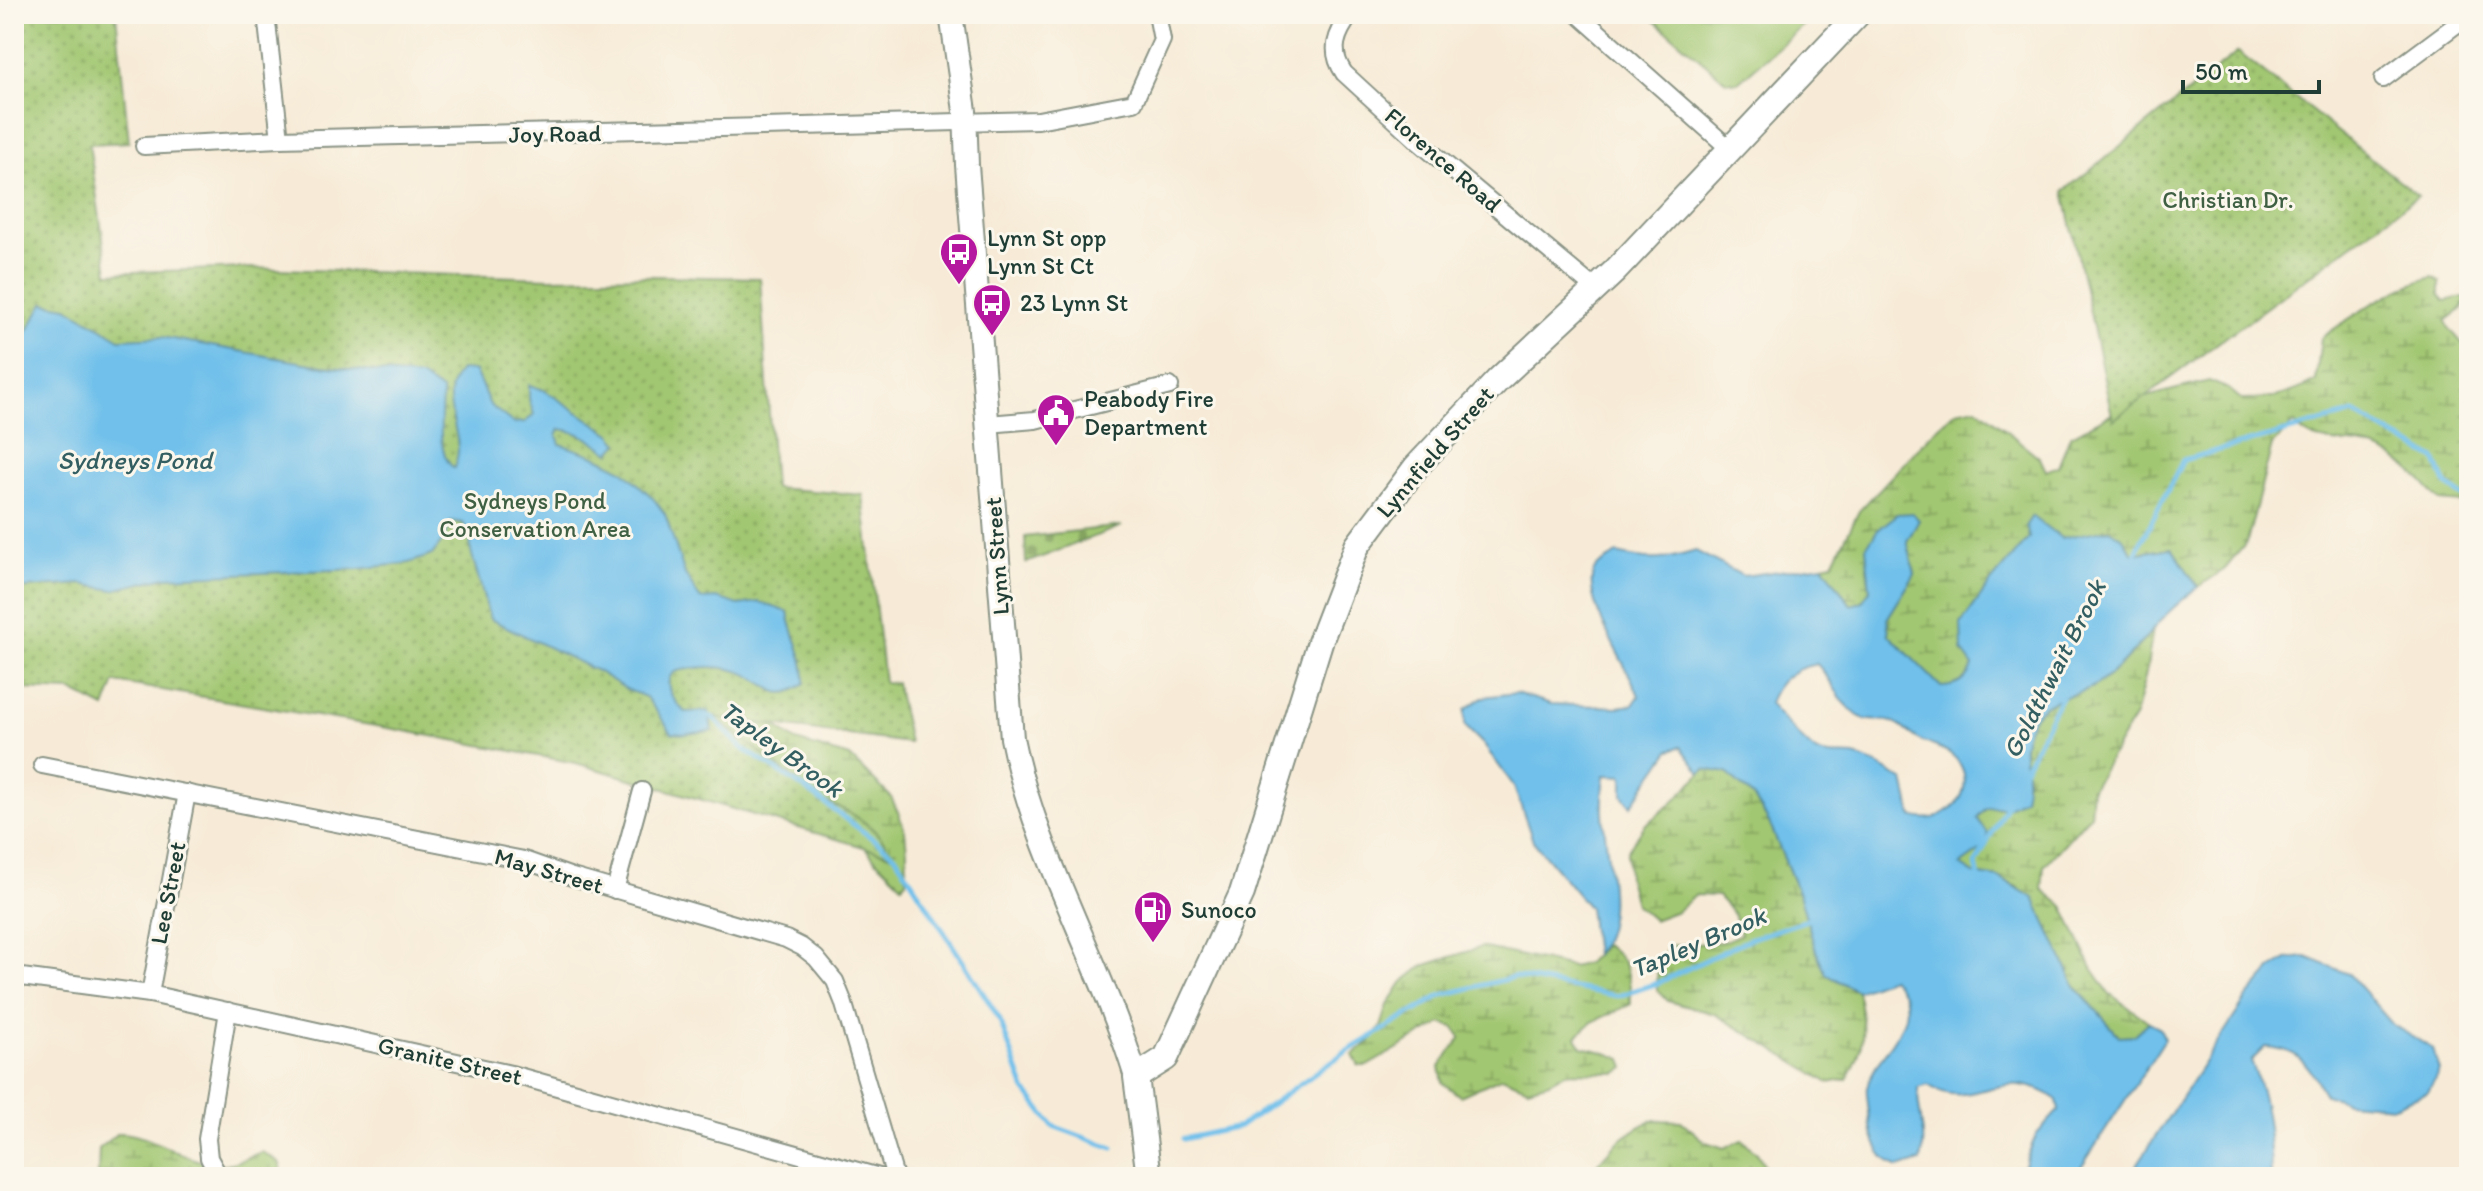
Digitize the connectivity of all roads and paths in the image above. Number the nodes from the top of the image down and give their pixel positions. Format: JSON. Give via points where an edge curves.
{"nodes":[{"id":1,"x":266,"y":14,"type":"edge"},
{"id":2,"x":951,"y":14,"type":"edge"},
{"id":3,"x":1157,"y":14,"type":"edge"},
{"id":4,"x":1351,"y":14,"type":"edge"},
{"id":5,"x":1578,"y":14,"type":"edge"},
{"id":6,"x":1858,"y":14,"type":"edge"},
{"id":7,"x":2469,"y":15,"type":"edge"},
{"id":8,"x":2383,"y":79,"type":"dead end"},
{"id":9,"x":965,"y":121,"type":"junction"},
{"id":10,"x":280,"y":139,"type":"junction"},
{"id":11,"x":144,"y":146,"type":"dead end"},
{"id":12,"x":1731,"y":150,"type":"junction"},
{"id":13,"x":1595,"y":289,"type":"junction"},
{"id":14,"x":1170,"y":386,"type":"dead end"},
{"id":15,"x":988,"y":424,"type":"junction"},
{"id":16,"x":42,"y":765,"type":"dead end"},
{"id":17,"x":642,"y":791,"type":"dead end"},
{"id":18,"x":187,"y":793,"type":"junction"},
{"id":19,"x":615,"y":890,"type":"junction"},
{"id":20,"x":14,"y":976,"type":"edge"},
{"id":21,"x":150,"y":994,"type":"junction"},
{"id":22,"x":228,"y":1011,"type":"junction"},
{"id":23,"x":1136,"y":1077,"type":"junction"},
{"id":24,"x":216,"y":1171,"type":"dead end"},
{"id":25,"x":831,"y":1171,"type":"edge"},
{"id":26,"x":879,"y":1177,"type":"edge"},
{"id":27,"x":895,"y":1177,"type":"edge"},
{"id":28,"x":1149,"y":1177,"type":"edge"}],
"edges":[{"from":1,"to":10,"type":"street"},
{"from":2,"to":9,"type":"main road","name":"Lynn Street"},
{"from":3,"to":9,"type":"street","name":"Joy Road","via":[[1162,40],[1134,102],[1038,120]]},
{"from":4,"to":13,"type":"street","name":"Florence Road","via":[[1334,48],[1344,73]]},
{"from":5,"to":12,"type":"street"},
{"from":6,"to":12,"type":"main road","name":"Lynnfield Street"},
{"from":7,"to":8,"type":"street"},
{"from":9,"to":10,"type":"street","name":"Joy Road"},
{"from":9,"to":15,"type":"main road","name":"Lynn Street"},
{"from":10,"to":11,"type":"street","name":"Joy Road"},
{"from":12,"to":13,"type":"main road","name":"Lynnfield Street"},
{"from":13,"to":23,"type":"main road","name":"Lynnfield Street","via":[[1416,467],[1357,546],[1334,599],[1242,893],[1166,1058]]},
{"from":14,"to":15,"type":"street","via":[[1035,420]]},
{"from":15,"to":23,"type":"main road","name":"Lynn Street","via":[[1008,708],[1019,772],[1116,1013]]},
{"from":16,"to":18,"type":"street","name":"May Street"},
{"from":17,"to":19,"type":"street"},
{"from":18,"to":19,"type":"street","name":"May Street","via":[[524,860]]},
{"from":18,"to":21,"type":"street","name":"Lee Street"},
{"from":19,"to":27,"type":"street","name":"May Street","via":[[786,939],[827,968],[843,1001]]},
{"from":20,"to":21,"type":"street","name":"Granite Street"},
{"from":21,"to":22,"type":"street","name":"Granite Street"},
{"from":22,"to":24,"type":"street","via":[[207,1139]]},
{"from":22,"to":25,"type":"street","name":"Granite Street","via":[[511,1074]]},
{"from":23,"to":28,"type":"main road"},
{"from":25,"to":26,"type":"street","name":"Granite Street"}]}
